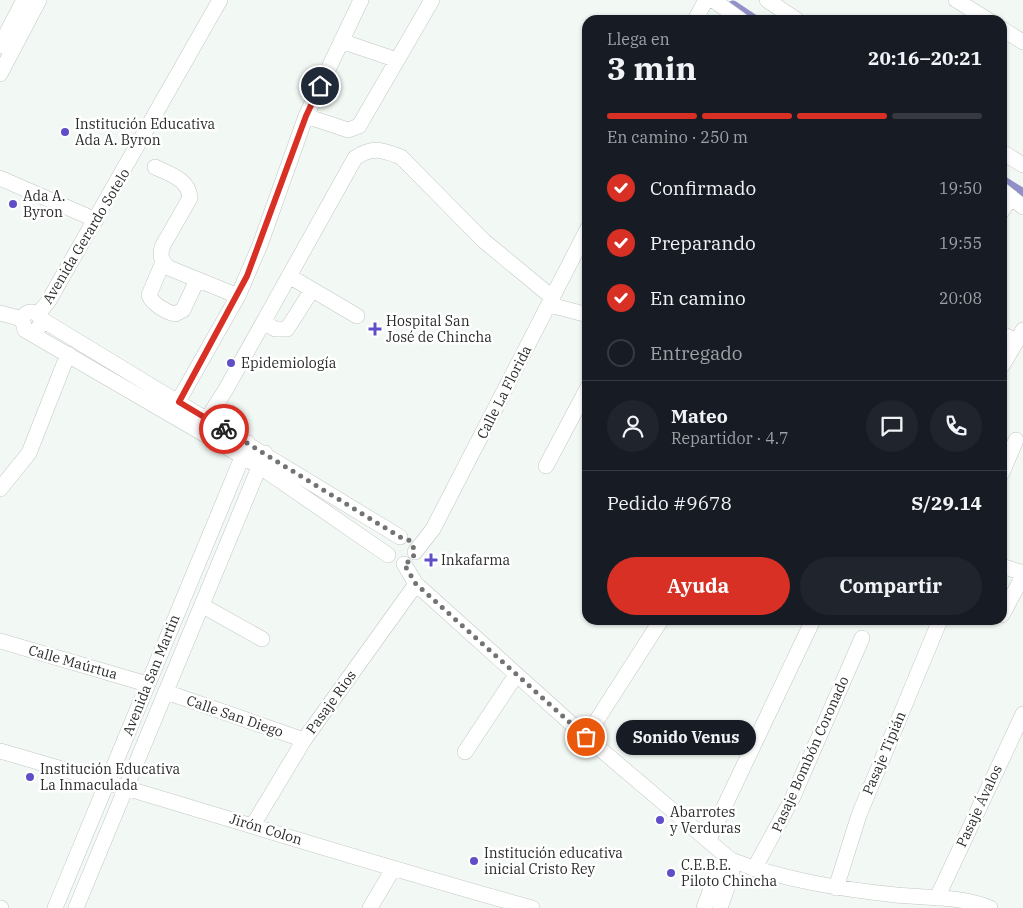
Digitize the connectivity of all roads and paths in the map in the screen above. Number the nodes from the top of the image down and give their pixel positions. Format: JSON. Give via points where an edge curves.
{"nodes":[{"id":1,"x":24,"y":0,"type":"edge"},
{"id":2,"x":39,"y":0,"type":"edge"},
{"id":3,"x":219,"y":0,"type":"edge"},
{"id":4,"x":362,"y":0,"type":"edge"},
{"id":5,"x":432,"y":0,"type":"edge"},
{"id":6,"x":706,"y":0,"type":"edge"},
{"id":7,"x":713,"y":0,"type":"edge"},
{"id":8,"x":767,"y":0,"type":"edge"},
{"id":9,"x":956,"y":0,"type":"edge"},
{"id":10,"x":784,"y":5,"type":"edge"},
{"id":11,"x":698,"y":15,"type":"edge"},
{"id":12,"x":734,"y":15,"type":"edge"},
{"id":13,"x":793,"y":15,"type":"edge"},
{"id":14,"x":980,"y":15,"type":"edge"},
{"id":15,"x":1007,"y":32,"type":"edge"},
{"id":16,"x":341,"y":41,"type":"junction"},
{"id":17,"x":1023,"y":42,"type":"edge"},
{"id":18,"x":0,"y":46,"type":"edge"},
{"id":19,"x":398,"y":60,"type":"junction"},
{"id":20,"x":0,"y":74,"type":"edge"},
{"id":21,"x":306,"y":116,"type":"junction"},
{"id":22,"x":1007,"y":155,"type":"edge"},
{"id":23,"x":1023,"y":165,"type":"edge"},
{"id":24,"x":155,"y":167,"type":"dead end"},
{"id":25,"x":0,"y":178,"type":"edge"},
{"id":26,"x":1007,"y":193,"type":"edge"},
{"id":27,"x":1023,"y":207,"type":"edge"},
{"id":28,"x":96,"y":220,"type":"junction"},
{"id":29,"x":582,"y":240,"type":"edge"},
{"id":30,"x":162,"y":262,"type":"junction"},
{"id":31,"x":289,"y":276,"type":"junction"},
{"id":32,"x":197,"y":280,"type":"junction"},
{"id":33,"x":312,"y":290,"type":"junction"},
{"id":34,"x":238,"y":296,"type":"junction"},
{"id":35,"x":551,"y":301,"type":"junction"},
{"id":36,"x":0,"y":313,"type":"edge"},
{"id":37,"x":582,"y":313,"type":"edge"},
{"id":38,"x":40,"y":316,"type":"junction"},
{"id":39,"x":357,"y":316,"type":"dead end"},
{"id":40,"x":22,"y":319,"type":"junction"},
{"id":41,"x":264,"y":322,"type":"junction"},
{"id":42,"x":30,"y":332,"type":"junction"},
{"id":43,"x":1007,"y":335,"type":"edge"},
{"id":44,"x":1020,"y":336,"type":"edge"},
{"id":45,"x":68,"y":354,"type":"junction"},
{"id":46,"x":1007,"y":358,"type":"edge"},
{"id":47,"x":582,"y":398,"type":"edge"},
{"id":48,"x":175,"y":408,"type":"junction"},
{"id":49,"x":207,"y":419,"type":"junction"},
{"id":50,"x":1014,"y":446,"type":"dead end"},
{"id":51,"x":245,"y":450,"type":"junction"},
{"id":52,"x":262,"y":460,"type":"junction"},
{"id":53,"x":1007,"y":462,"type":"edge"},
{"id":54,"x":546,"y":466,"type":"dead end"},
{"id":55,"x":0,"y":489,"type":"edge"},
{"id":56,"x":342,"y":501,"type":"junction"},
{"id":57,"x":333,"y":516,"type":"junction"},
{"id":58,"x":400,"y":537,"type":"junction"},
{"id":59,"x":415,"y":552,"type":"junction"},
{"id":60,"x":388,"y":556,"type":"junction"},
{"id":61,"x":404,"y":564,"type":"junction"},
{"id":62,"x":1007,"y":568,"type":"edge"},
{"id":63,"x":1023,"y":574,"type":"edge"},
{"id":64,"x":416,"y":584,"type":"junction"},
{"id":65,"x":1007,"y":605,"type":"edge"},
{"id":66,"x":203,"y":606,"type":"junction"},
{"id":67,"x":658,"y":625,"type":"edge"},
{"id":68,"x":811,"y":625,"type":"edge"},
{"id":69,"x":938,"y":625,"type":"edge"},
{"id":70,"x":862,"y":638,"type":"dead end"},
{"id":71,"x":262,"y":640,"type":"dead end"},
{"id":72,"x":0,"y":641,"type":"edge"},
{"id":73,"x":516,"y":675,"type":"junction"},
{"id":74,"x":147,"y":684,"type":"junction"},
{"id":75,"x":166,"y":692,"type":"junction"},
{"id":76,"x":1023,"y":714,"type":"edge"},
{"id":77,"x":586,"y":737,"type":"junction"},
{"id":78,"x":304,"y":740,"type":"junction"},
{"id":79,"x":0,"y":751,"type":"edge"},
{"id":80,"x":465,"y":752,"type":"dead end"},
{"id":81,"x":108,"y":782,"type":"junction"},
{"id":82,"x":126,"y":787,"type":"junction"},
{"id":83,"x":253,"y":825,"type":"junction"},
{"id":84,"x":708,"y":841,"type":"junction"},
{"id":85,"x":731,"y":860,"type":"junction"},
{"id":86,"x":754,"y":869,"type":"junction"},
{"id":87,"x":393,"y":870,"type":"junction"},
{"id":88,"x":836,"y":888,"type":"junction"},
{"id":89,"x":927,"y":901,"type":"edge"},
{"id":90,"x":56,"y":908,"type":"edge"},
{"id":91,"x":76,"y":908,"type":"edge"},
{"id":92,"x":370,"y":908,"type":"edge"},
{"id":93,"x":532,"y":908,"type":"edge"},
{"id":94,"x":704,"y":908,"type":"edge"},
{"id":95,"x":720,"y":908,"type":"edge"},
{"id":96,"x":990,"y":908,"type":"edge"}],
"edges":[{"from":1,"to":18,"type":"street"},
{"from":2,"to":20,"type":"street"},
{"from":3,"to":28,"type":"street","name":"Avenida Gerardo Sotelo"},
{"from":4,"to":16,"type":"street"},
{"from":5,"to":19,"type":"street"},
{"from":6,"to":11,"type":"street"},
{"from":7,"to":12,"type":"street"},
{"from":8,"to":10,"type":"street"},
{"from":9,"to":14,"type":"street"},
{"from":10,"to":13,"type":"street"},
{"from":15,"to":17,"type":"street"},
{"from":16,"to":19,"type":"street"},
{"from":16,"to":21,"type":"street"},
{"from":19,"to":21,"type":"street","via":[[354,130]]},
{"from":21,"to":34,"type":"street","via":[[260,245]]},
{"from":22,"to":23,"type":"street"},
{"from":24,"to":30,"type":"street","via":[[183,181],[190,192],[190,198],[162,247]]},
{"from":25,"to":28,"type":"street"},
{"from":26,"to":27,"type":"street"},
{"from":28,"to":38,"type":"street","name":"Avenida Gerardo Sotelo"},
{"from":29,"to":35,"type":"street","name":"Calle La Florida"},
{"from":30,"to":32,"type":"street"},
{"from":30,"to":32,"type":"street","via":[[149,294],[151,301],[172,313],[183,310]]},
{"from":31,"to":33,"type":"street"},
{"from":31,"to":35,"type":"street","via":[[356,158],[374,150],[401,157],[484,241]]},
{"from":31,"to":41,"type":"street"},
{"from":32,"to":34,"type":"street"},
{"from":33,"to":39,"type":"street"},
{"from":33,"to":41,"type":"street","via":[[287,329],[275,329]]},
{"from":34,"to":48,"type":"street"},
{"from":35,"to":37,"type":"street"},
{"from":35,"to":59,"type":"street","name":"Calle La Florida","via":[[433,529]]},
{"from":36,"to":40,"type":"street"},
{"from":38,"to":40,"type":"street","via":[[29,312]]},
{"from":38,"to":42,"type":"street","via":[[39,328]]},
{"from":38,"to":48,"type":"street"},
{"from":40,"to":42,"type":"street","via":[[23,327]]},
{"from":41,"to":49,"type":"street"},
{"from":42,"to":45,"type":"street"},
{"from":43,"to":44,"type":"street"},
{"from":44,"to":46,"type":"street"},
{"from":45,"to":48,"type":"street"},
{"from":45,"to":55,"type":"street","via":[[29,453]]},
{"from":47,"to":54,"type":"street"},
{"from":48,"to":49,"type":"street"},
{"from":48,"to":51,"type":"street"},
{"from":49,"to":51,"type":"street"},
{"from":50,"to":53,"type":"street"},
{"from":51,"to":52,"type":"street"},
{"from":51,"to":74,"type":"street","name":"Avenida San Martin"},
{"from":52,"to":56,"type":"street"},
{"from":52,"to":57,"type":"street"},
{"from":52,"to":66,"type":"street","name":"Avenida San Martin"},
{"from":56,"to":57,"type":"street"},
{"from":56,"to":58,"type":"street"},
{"from":57,"to":60,"type":"street"},
{"from":58,"to":59,"type":"street","via":[[411,541]]},
{"from":58,"to":60,"type":"street","via":[[389,543]]},
{"from":59,"to":61,"type":"street","via":[[412,560]]},
{"from":60,"to":61,"type":"street","via":[[396,564]]},
{"from":61,"to":64,"type":"street"},
{"from":62,"to":63,"type":"street"},
{"from":63,"to":65,"type":"street"},
{"from":64,"to":73,"type":"street"},
{"from":64,"to":78,"type":"street","name":"Pasaje Rios"},
{"from":66,"to":71,"type":"street"},
{"from":66,"to":75,"type":"street","name":"Avenida San Martin"},
{"from":67,"to":77,"type":"street"},
{"from":68,"to":84,"type":"street"},
{"from":69,"to":88,"type":"street","name":"Pasaje Tipián","via":[[859,814]]},
{"from":70,"to":86,"type":"street","name":"Pasaje Bombón Coronado","via":[[792,799]]},
{"from":72,"to":74,"type":"street","name":"Calle Maúrtua"},
{"from":73,"to":77,"type":"street"},
{"from":73,"to":80,"type":"street"},
{"from":74,"to":81,"type":"street","name":"Avenida San Martin"},
{"from":75,"to":78,"type":"street","name":"Calle San Diego"},
{"from":75,"to":82,"type":"street","name":"Avenida San Martin"},
{"from":76,"to":89,"type":"street","name":"Pasaje Ávalos"},
{"from":77,"to":84,"type":"street"},
{"from":78,"to":83,"type":"street","name":"Pasaje Rios"},
{"from":79,"to":81,"type":"street","name":"Jirón Colon"},
{"from":81,"to":82,"type":"street","name":"Jirón Colon"},
{"from":81,"to":90,"type":"street","name":"Avenida San Martin"},
{"from":82,"to":83,"type":"street","name":"Jirón Colon"},
{"from":82,"to":91,"type":"street","name":"Avenida San Martin"},
{"from":83,"to":87,"type":"street","name":"Jirón Colon"},
{"from":84,"to":85,"type":"street"},
{"from":85,"to":86,"type":"street"},
{"from":85,"to":94,"type":"street","via":[[719,867]]},
{"from":85,"to":95,"type":"street","via":[[732,873]]},
{"from":86,"to":88,"type":"street"},
{"from":87,"to":92,"type":"street"},
{"from":87,"to":93,"type":"street","name":"Jirón Colon"},
{"from":88,"to":89,"type":"street"},
{"from":89,"to":96,"type":"street"}]}
